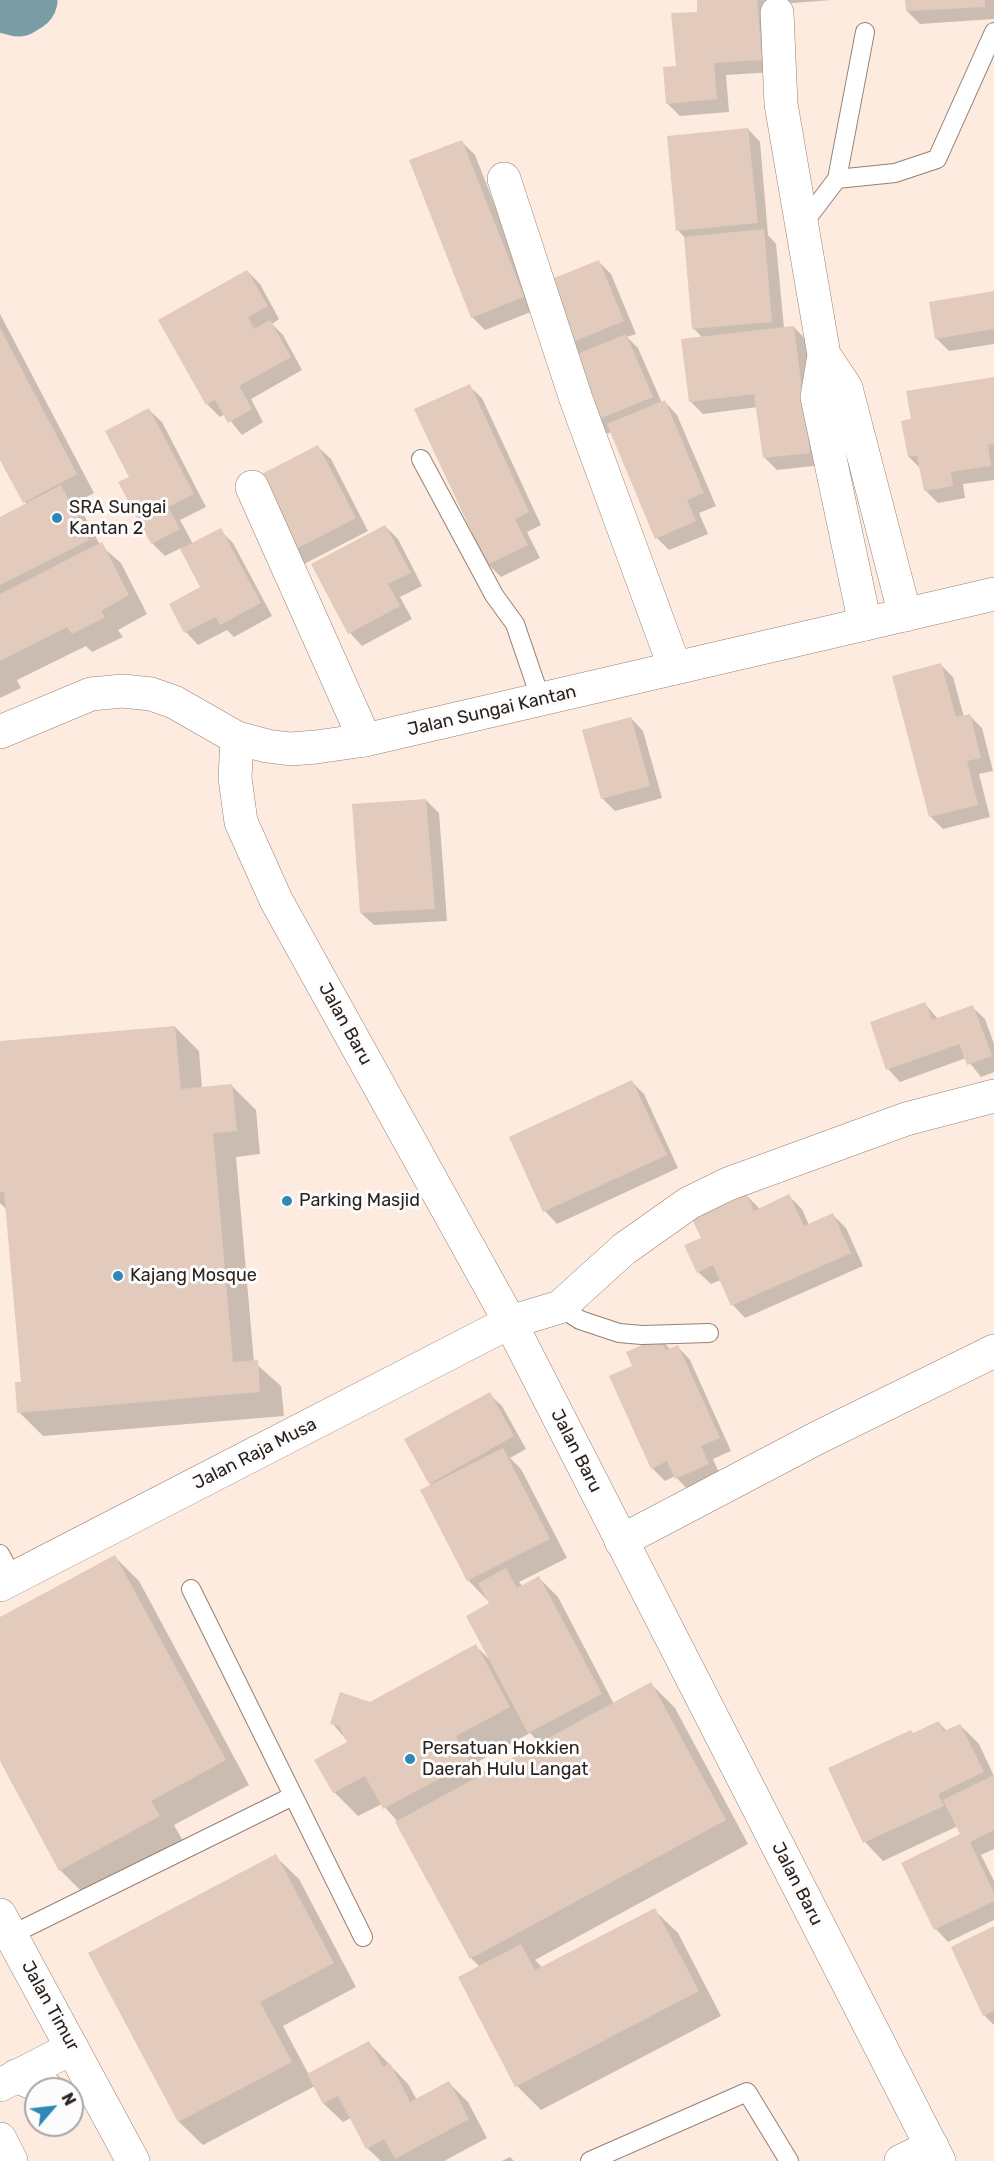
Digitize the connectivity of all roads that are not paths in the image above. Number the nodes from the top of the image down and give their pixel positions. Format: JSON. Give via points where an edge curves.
{"nodes":[{"id":1,"x":777,"y":13,"type":"dead end"},
{"id":2,"x":865,"y":32,"type":"dead end"},
{"id":3,"x":994,"y":32,"type":"edge"},
{"id":4,"x":504,"y":179,"type":"dead end"},
{"id":5,"x":837,"y":179,"type":"junction"},
{"id":6,"x":802,"y":225,"type":"junction"},
{"id":7,"x":824,"y":355,"type":"junction"},
{"id":8,"x":421,"y":459,"type":"dead end"},
{"id":9,"x":252,"y":487,"type":"dead end"},
{"id":10,"x":994,"y":594,"type":"edge"},
{"id":11,"x":904,"y":615,"type":"junction"},
{"id":12,"x":865,"y":624,"type":"junction"},
{"id":13,"x":675,"y":668,"type":"junction"},
{"id":14,"x":541,"y":700,"type":"junction"},
{"id":15,"x":0,"y":732,"type":"edge"},
{"id":16,"x":237,"y":738,"type":"junction"},
{"id":17,"x":365,"y":740,"type":"junction"},
{"id":18,"x":994,"y":1096,"type":"edge"},
{"id":19,"x":560,"y":1307,"type":"junction"},
{"id":20,"x":510,"y":1322,"type":"junction"},
{"id":21,"x":709,"y":1333,"type":"dead end"},
{"id":22,"x":994,"y":1351,"type":"edge"},
{"id":23,"x":621,"y":1540,"type":"junction"},
{"id":24,"x":4,"y":1573,"type":"edge"},
{"id":25,"x":191,"y":1589,"type":"dead end"},
{"id":26,"x":293,"y":1796,"type":"junction"},
{"id":27,"x":5,"y":1925,"type":"edge"},
{"id":28,"x":363,"y":1937,"type":"dead end"},
{"id":29,"x":72,"y":2048,"type":"junction"},
{"id":30,"x":8,"y":2080,"type":"edge"},
{"id":31,"x":24,"y":2084,"type":"edge"},
{"id":32,"x":84,"y":2103,"type":"edge"},
{"id":33,"x":107,"y":2112,"type":"junction"},
{"id":34,"x":0,"y":2139,"type":"edge"},
{"id":35,"x":936,"y":2154,"type":"edge"},
{"id":36,"x":11,"y":2161,"type":"edge"},
{"id":37,"x":133,"y":2161,"type":"edge"},
{"id":38,"x":590,"y":2161,"type":"edge"},
{"id":39,"x":789,"y":2161,"type":"edge"},
{"id":40,"x":901,"y":2161,"type":"edge"}],
"edges":[{"from":1,"to":6,"type":"street","via":[[781,104]]},
{"from":2,"to":5,"type":"lane"},
{"from":3,"to":5,"type":"lane","via":[[937,159],[895,173]]},
{"from":4,"to":13,"type":"street","via":[[576,399]]},
{"from":5,"to":6,"type":"lane"},
{"from":6,"to":7,"type":"street"},
{"from":7,"to":11,"type":"street","via":[[846,388]]},
{"from":7,"to":12,"type":"street","via":[[818,398]]},
{"from":8,"to":14,"type":"lane","via":[[494,595],[515,624]]},
{"from":9,"to":17,"type":"street"},
{"from":10,"to":11,"type":"street","name":"Jalan Sungai Kantan"},
{"from":11,"to":12,"type":"street","name":"Jalan Sungai Kantan"},
{"from":12,"to":13,"type":"street","name":"Jalan Sungai Kantan"},
{"from":13,"to":14,"type":"street","name":"Jalan Sungai Kantan"},
{"from":14,"to":17,"type":"street","name":"Jalan Sungai Kantan"},
{"from":15,"to":16,"type":"street","name":"Jalan Sungai Kantan","via":[[91,694],[123,691],[174,702]]},
{"from":16,"to":17,"type":"street","name":"Jalan Sungai Kantan","via":[[291,749]]},
{"from":16,"to":20,"type":"street","name":"Jalan Baru","via":[[241,822],[276,900]]},
{"from":18,"to":19,"type":"street","via":[[906,1119],[709,1194],[624,1249]]},
{"from":19,"to":20,"type":"street","name":"Jalan Raja Musa"},
{"from":19,"to":21,"type":"lane","via":[[580,1320],[619,1333]]},
{"from":20,"to":23,"type":"street","name":"Jalan Baru"},
{"from":20,"to":24,"type":"street","name":"Jalan Raja Musa"},
{"from":22,"to":23,"type":"street"},
{"from":23,"to":35,"type":"street","name":"Jalan Baru"},
{"from":25,"to":26,"type":"lane"},
{"from":26,"to":27,"type":"lane"},
{"from":26,"to":28,"type":"lane"},
{"from":27,"to":29,"type":"street","name":"Jalan Timur"},
{"from":29,"to":30,"type":"street"},
{"from":29,"to":33,"type":"street","name":"Jalan Timur"},
{"from":30,"to":31,"type":"street"},
{"from":32,"to":33,"type":"street"},
{"from":33,"to":37,"type":"street","name":"Jalan Timur"},
{"from":34,"to":36,"type":"street"},
{"from":35,"to":40,"type":"street"},
{"from":38,"to":39,"type":"lane","via":[[747,2092]]}]}
